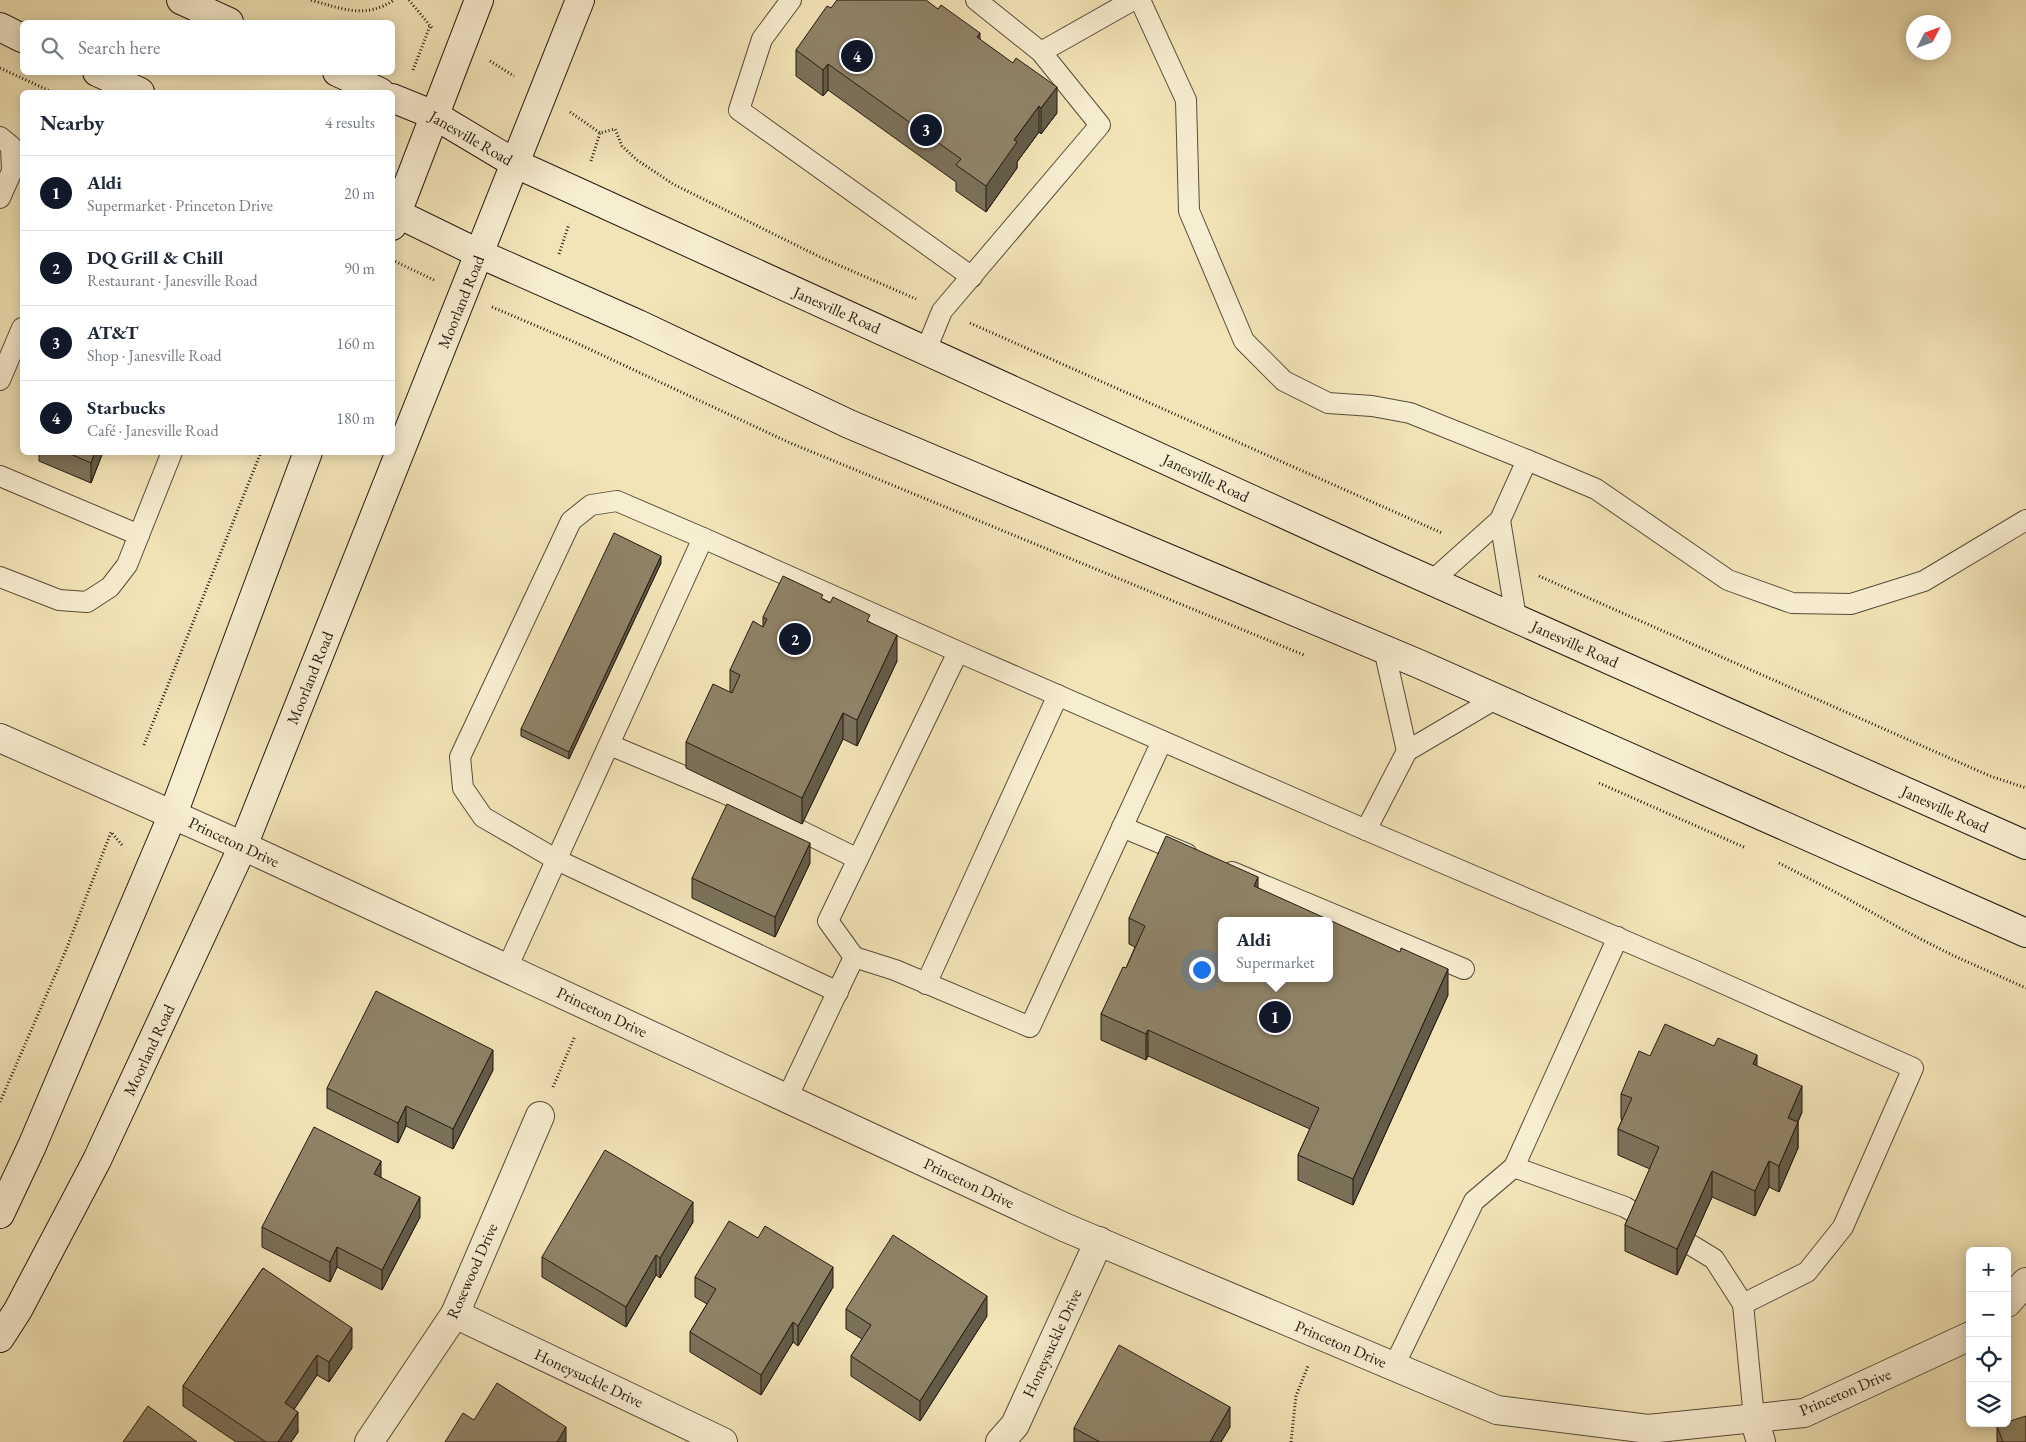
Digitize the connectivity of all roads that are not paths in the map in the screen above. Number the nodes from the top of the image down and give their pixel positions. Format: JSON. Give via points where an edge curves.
{"nodes":[{"id":1,"x":181,"y":0,"type":"edge"},
{"id":2,"x":479,"y":0,"type":"edge"},
{"id":3,"x":580,"y":0,"type":"edge"},
{"id":4,"x":791,"y":0,"type":"edge"},
{"id":5,"x":976,"y":0,"type":"edge"},
{"id":6,"x":1133,"y":0,"type":"edge"},
{"id":7,"x":1140,"y":0,"type":"edge"},
{"id":8,"x":225,"y":20,"type":"edge"},
{"id":9,"x":0,"y":28,"type":"edge"},
{"id":10,"x":20,"y":37,"type":"edge"},
{"id":11,"x":1041,"y":52,"type":"junction"},
{"id":12,"x":103,"y":75,"type":"edge"},
{"id":13,"x":343,"y":75,"type":"edge"},
{"id":14,"x":136,"y":90,"type":"edge"},
{"id":15,"x":376,"y":90,"type":"edge"},
{"id":16,"x":395,"y":99,"type":"edge"},
{"id":17,"x":434,"y":115,"type":"junction"},
{"id":18,"x":0,"y":137,"type":"edge"},
{"id":19,"x":516,"y":164,"type":"junction"},
{"id":20,"x":0,"y":198,"type":"edge"},
{"id":21,"x":395,"y":214,"type":"edge"},
{"id":22,"x":395,"y":217,"type":"edge"},
{"id":23,"x":480,"y":254,"type":"junction"},
{"id":24,"x":972,"y":277,"type":"junction"},
{"id":25,"x":20,"y":333,"type":"edge"},
{"id":26,"x":926,"y":350,"type":"junction"},
{"id":27,"x":0,"y":380,"type":"edge"},
{"id":28,"x":171,"y":455,"type":"edge"},
{"id":29,"x":307,"y":455,"type":"edge"},
{"id":30,"x":1527,"y":460,"type":"junction"},
{"id":31,"x":0,"y":476,"type":"edge"},
{"id":32,"x":1500,"y":520,"type":"junction"},
{"id":33,"x":2026,"y":520,"type":"edge"},
{"id":34,"x":139,"y":535,"type":"junction"},
{"id":35,"x":703,"y":538,"type":"junction"},
{"id":36,"x":0,"y":577,"type":"edge"},
{"id":37,"x":1432,"y":581,"type":"junction"},
{"id":38,"x":1516,"y":618,"type":"junction"},
{"id":39,"x":1384,"y":649,"type":"junction"},
{"id":40,"x":958,"y":652,"type":"junction"},
{"id":41,"x":1058,"y":695,"type":"junction"},
{"id":42,"x":1498,"y":698,"type":"junction"},
{"id":43,"x":0,"y":738,"type":"edge"},
{"id":44,"x":1162,"y":741,"type":"junction"},
{"id":45,"x":610,"y":745,"type":"junction"},
{"id":46,"x":1407,"y":751,"type":"junction"},
{"id":47,"x":173,"y":814,"type":"junction"},
{"id":48,"x":1122,"y":826,"type":"junction"},
{"id":49,"x":1366,"y":830,"type":"junction"},
{"id":50,"x":2026,"y":845,"type":"edge"},
{"id":51,"x":243,"y":846,"type":"junction"},
{"id":52,"x":858,"y":859,"type":"junction"},
{"id":53,"x":557,"y":860,"type":"junction"},
{"id":54,"x":2026,"y":933,"type":"edge"},
{"id":55,"x":1618,"y":937,"type":"junction"},
{"id":56,"x":854,"y":957,"type":"junction"},
{"id":57,"x":508,"y":968,"type":"junction"},
{"id":58,"x":1464,"y":969,"type":"dead end"},
{"id":59,"x":926,"y":984,"type":"junction"},
{"id":60,"x":838,"y":992,"type":"junction"},
{"id":61,"x":788,"y":1098,"type":"junction"},
{"id":62,"x":540,"y":1116,"type":"road end"},
{"id":63,"x":1514,"y":1167,"type":"junction"},
{"id":64,"x":0,"y":1214,"type":"edge"},
{"id":65,"x":1640,"y":1216,"type":"edge"},
{"id":66,"x":1099,"y":1241,"type":"junction"},
{"id":67,"x":1690,"y":1245,"type":"edge"},
{"id":68,"x":2026,"y":1282,"type":"edge"},
{"id":69,"x":2011,"y":1298,"type":"edge"},
{"id":70,"x":1743,"y":1304,"type":"junction"},
{"id":71,"x":454,"y":1314,"type":"junction"},
{"id":72,"x":1968,"y":1337,"type":"edge"},
{"id":73,"x":0,"y":1338,"type":"edge"},
{"id":74,"x":1394,"y":1366,"type":"junction"},
{"id":75,"x":1758,"y":1430,"type":"edge"},
{"id":76,"x":369,"y":1442,"type":"edge"},
{"id":77,"x":722,"y":1442,"type":"edge"},
{"id":78,"x":1000,"y":1442,"type":"edge"}],
"edges":[{"from":1,"to":8,"type":"street"},
{"from":2,"to":17,"type":"street"},
{"from":3,"to":19,"type":"street","name":"Moorland Road"},
{"from":4,"to":24,"type":"lane","via":[[762,38],[739,110]]},
{"from":5,"to":11,"type":"lane"},
{"from":6,"to":11,"type":"lane"},
{"from":7,"to":30,"type":"lane","via":[[1186,100],[1190,211],[1244,341],[1284,380],[1328,403],[1372,406],[1410,414]]},
{"from":9,"to":10,"type":"street"},
{"from":11,"to":24,"type":"lane","via":[[1100,125]]},
{"from":12,"to":14,"type":"street"},
{"from":13,"to":15,"type":"street"},
{"from":16,"to":17,"type":"street","name":"Janesville Road"},
{"from":17,"to":19,"type":"street","name":"Janesville Road"},
{"from":17,"to":21,"type":"street"},
{"from":18,"to":20,"type":"lane","via":[[11,146],[12,170]]},
{"from":19,"to":23,"type":"street","name":"Moorland Road"},
{"from":19,"to":26,"type":"street","name":"Janesville Road"},
{"from":22,"to":23,"type":"street"},
{"from":23,"to":39,"type":"street","via":[[638,324],[849,424]]},
{"from":23,"to":51,"type":"street","name":"Moorland Road"},
{"from":24,"to":26,"type":"lane","via":[[942,311]]},
{"from":25,"to":27,"type":"lane"},
{"from":26,"to":37,"type":"street","name":"Janesville Road"},
{"from":28,"to":34,"type":"lane"},
{"from":29,"to":47,"type":"street"},
{"from":30,"to":32,"type":"lane"},
{"from":30,"to":33,"type":"lane","via":[[1596,489],[1728,580],[1792,603],[1851,604],[1924,581]]},
{"from":31,"to":34,"type":"lane"},
{"from":32,"to":37,"type":"lane"},
{"from":32,"to":38,"type":"lane"},
{"from":34,"to":36,"type":"lane","via":[[127,565],[110,587],[87,602],[59,600]]},
{"from":35,"to":40,"type":"lane"},
{"from":35,"to":45,"type":"lane"},
{"from":35,"to":53,"type":"lane","via":[[617,500],[591,505],[571,520],[460,757],[463,788],[483,817]]},
{"from":37,"to":38,"type":"street","name":"Janesville Road"},
{"from":38,"to":50,"type":"street","name":"Janesville Road"},
{"from":39,"to":42,"type":"street"},
{"from":39,"to":46,"type":"lane"},
{"from":40,"to":41,"type":"lane"},
{"from":40,"to":52,"type":"lane"},
{"from":41,"to":44,"type":"lane"},
{"from":41,"to":59,"type":"lane"},
{"from":42,"to":46,"type":"lane"},
{"from":42,"to":54,"type":"street"},
{"from":43,"to":47,"type":"street","name":"Princeton Drive"},
{"from":44,"to":48,"type":"lane"},
{"from":44,"to":49,"type":"lane"},
{"from":45,"to":52,"type":"lane","via":[[724,793]]},
{"from":45,"to":53,"type":"lane"},
{"from":46,"to":49,"type":"lane"},
{"from":47,"to":51,"type":"street","name":"Princeton Drive"},
{"from":47,"to":64,"type":"street"},
{"from":48,"to":58,"type":"lane"},
{"from":48,"to":59,"type":"lane","via":[[1030,1027]]},
{"from":49,"to":55,"type":"lane"},
{"from":51,"to":57,"type":"street","name":"Princeton Drive"},
{"from":51,"to":73,"type":"street","name":"Moorland Road","via":[[97,1160]]},
{"from":52,"to":56,"type":"lane","via":[[828,921]]},
{"from":53,"to":57,"type":"lane"},
{"from":53,"to":60,"type":"lane"},
{"from":55,"to":63,"type":"lane"},
{"from":55,"to":70,"type":"lane","via":[[1913,1068],[1843,1227],[1807,1272]]},
{"from":56,"to":59,"type":"lane"},
{"from":56,"to":60,"type":"lane"},
{"from":57,"to":61,"type":"street","name":"Princeton Drive"},
{"from":60,"to":61,"type":"lane"},
{"from":61,"to":66,"type":"street","name":"Princeton Drive"},
{"from":62,"to":71,"type":"street","name":"Rosewood Drive"},
{"from":63,"to":65,"type":"lane","via":[[1625,1207]]},
{"from":63,"to":74,"type":"lane","via":[[1474,1202]]},
{"from":66,"to":74,"type":"street","name":"Princeton Drive"},
{"from":66,"to":78,"type":"street","name":"Honeysuckle Drive","via":[[1015,1426]]},
{"from":67,"to":70,"type":"lane","via":[[1714,1258]]},
{"from":68,"to":69,"type":"street"},
{"from":70,"to":75,"type":"lane"},
{"from":71,"to":76,"type":"street","name":"Rosewood Drive"},
{"from":71,"to":77,"type":"street","name":"Honeysuckle Drive"},
{"from":72,"to":75,"type":"street","name":"Princeton Drive","via":[[1804,1413]]},
{"from":74,"to":75,"type":"street","name":"Princeton Drive","via":[[1497,1410],[1648,1429]]}]}
